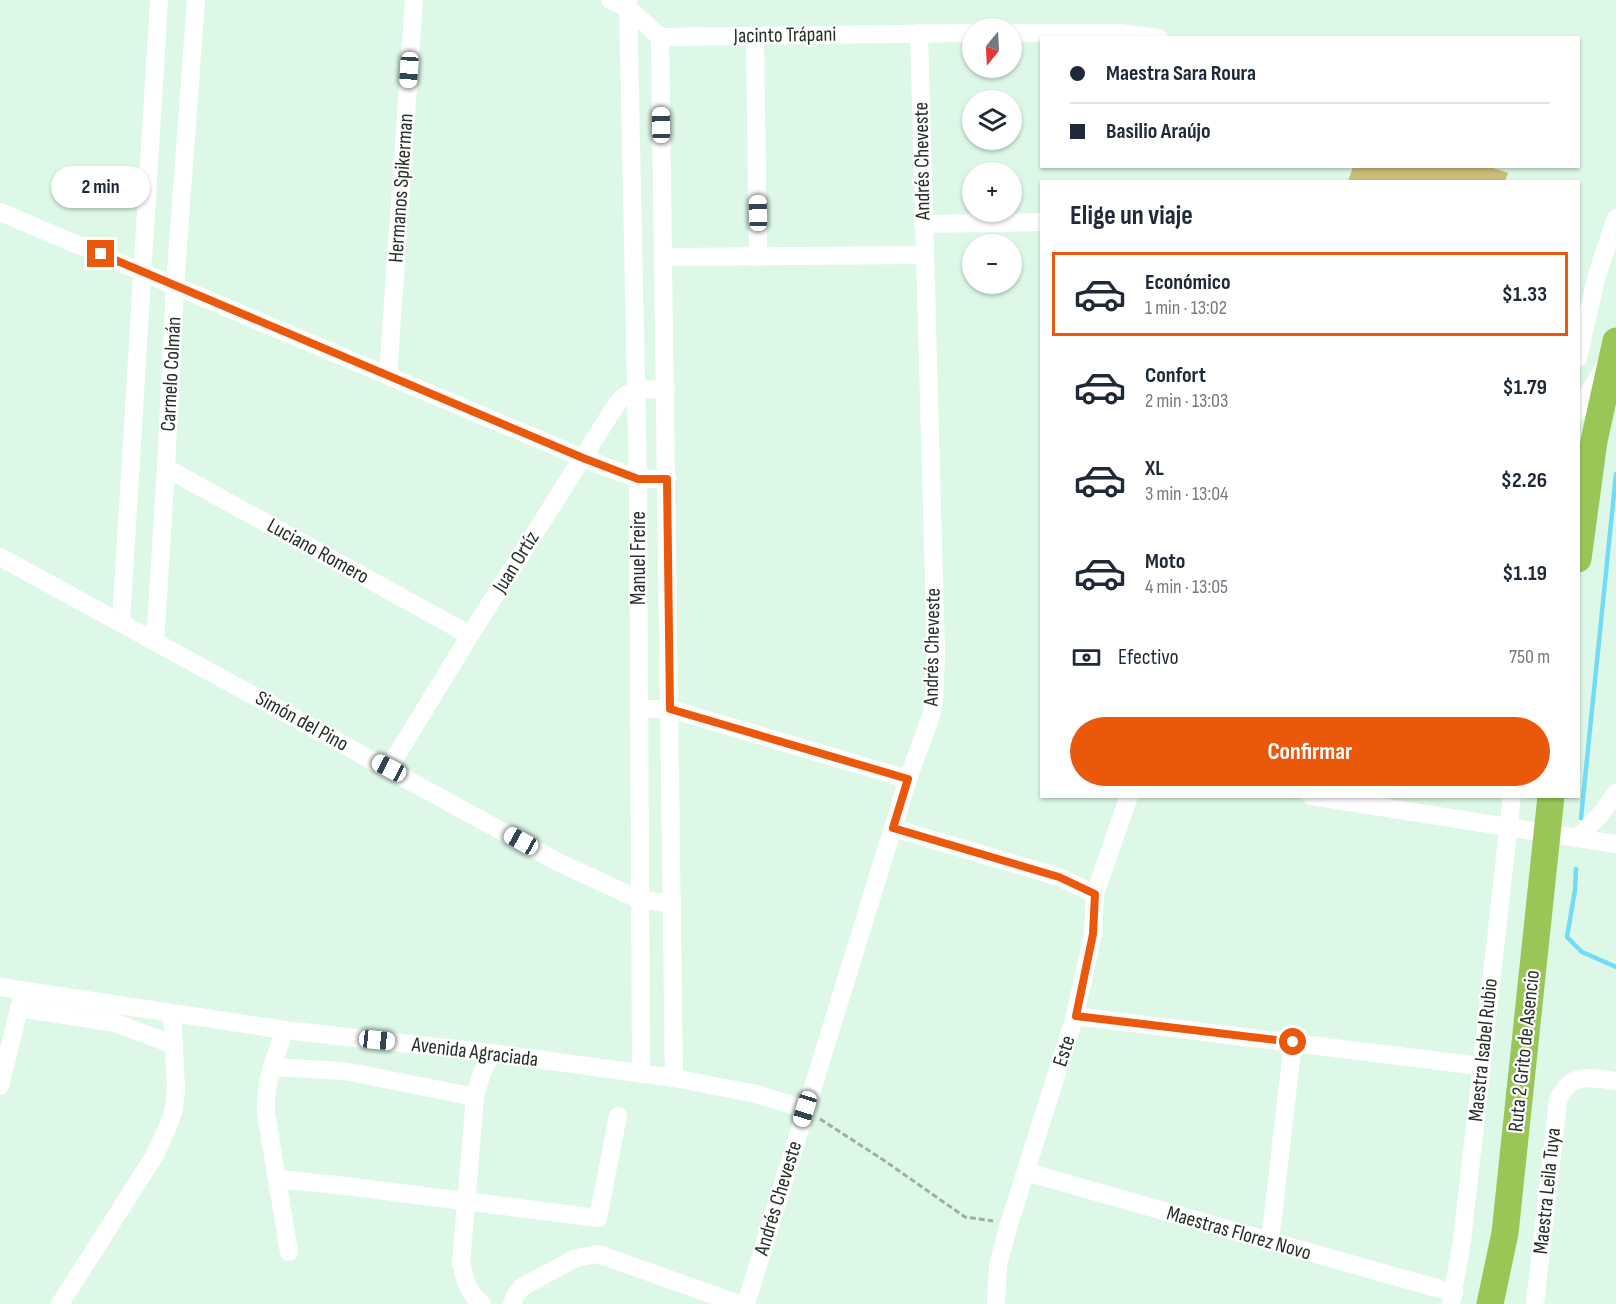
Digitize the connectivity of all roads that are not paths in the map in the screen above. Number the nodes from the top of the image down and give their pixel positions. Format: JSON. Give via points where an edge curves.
{"nodes":[{"id":1,"x":159,"y":0,"type":"edge"},
{"id":2,"x":196,"y":0,"type":"edge"},
{"id":3,"x":414,"y":0,"type":"edge"},
{"id":4,"x":621,"y":2,"type":"edge"},
{"id":5,"x":919,"y":33,"type":"junction"},
{"id":6,"x":962,"y":33,"type":"edge"},
{"id":7,"x":1022,"y":33,"type":"edge"},
{"id":8,"x":755,"y":36,"type":"junction"},
{"id":9,"x":1143,"y":36,"type":"edge"},
{"id":10,"x":660,"y":37,"type":"junction"},
{"id":11,"x":0,"y":212,"type":"edge"},
{"id":12,"x":1616,"y":218,"type":"edge"},
{"id":13,"x":1040,"y":222,"type":"edge"},
{"id":14,"x":923,"y":224,"type":"junction"},
{"id":15,"x":924,"y":255,"type":"junction"},
{"id":16,"x":663,"y":257,"type":"junction"},
{"id":17,"x":758,"y":257,"type":"junction"},
{"id":18,"x":141,"y":271,"type":"junction"},
{"id":19,"x":175,"y":286,"type":"junction"},
{"id":20,"x":1614,"y":347,"type":"edge"},
{"id":21,"x":1580,"y":349,"type":"edge"},
{"id":22,"x":387,"y":375,"type":"junction"},
{"id":23,"x":635,"y":390,"type":"junction"},
{"id":24,"x":666,"y":390,"type":"junction"},
{"id":25,"x":1580,"y":408,"type":"edge"},
{"id":26,"x":583,"y":458,"type":"junction"},
{"id":27,"x":166,"y":468,"type":"junction"},
{"id":28,"x":638,"y":479,"type":"junction"},
{"id":29,"x":667,"y":479,"type":"junction"},
{"id":30,"x":1580,"y":544,"type":"edge"},
{"id":31,"x":0,"y":557,"type":"edge"},
{"id":32,"x":120,"y":622,"type":"junction"},
{"id":33,"x":470,"y":635,"type":"junction"},
{"id":34,"x":155,"y":641,"type":"junction"},
{"id":35,"x":639,"y":709,"type":"junction"},
{"id":36,"x":670,"y":709,"type":"junction"},
{"id":37,"x":389,"y":768,"type":"junction"},
{"id":38,"x":908,"y":779,"type":"junction"},
{"id":39,"x":1616,"y":793,"type":"edge"},
{"id":40,"x":1128,"y":798,"type":"edge"},
{"id":41,"x":1324,"y":798,"type":"edge"},
{"id":42,"x":1512,"y":798,"type":"edge"},
{"id":43,"x":1551,"y":798,"type":"edge"},
{"id":44,"x":1509,"y":826,"type":"junction"},
{"id":45,"x":893,"y":828,"type":"junction"},
{"id":46,"x":1547,"y":833,"type":"junction"},
{"id":47,"x":1576,"y":838,"type":"junction"},
{"id":48,"x":1615,"y":838,"type":"edge"},
{"id":49,"x":1095,"y":894,"type":"junction"},
{"id":50,"x":640,"y":900,"type":"junction"},
{"id":51,"x":672,"y":903,"type":"junction"},
{"id":52,"x":0,"y":987,"type":"edge"},
{"id":53,"x":21,"y":999,"type":"junction"},
{"id":54,"x":172,"y":1014,"type":"junction"},
{"id":55,"x":1076,"y":1016,"type":"junction"},
{"id":56,"x":285,"y":1030,"type":"junction"},
{"id":57,"x":1293,"y":1042,"type":"junction"},
{"id":58,"x":174,"y":1045,"type":"junction"},
{"id":59,"x":492,"y":1053,"type":"junction"},
{"id":60,"x":1480,"y":1066,"type":"junction"},
{"id":61,"x":272,"y":1067,"type":"junction"},
{"id":62,"x":641,"y":1074,"type":"junction"},
{"id":63,"x":674,"y":1078,"type":"junction"},
{"id":64,"x":1616,"y":1081,"type":"edge"},
{"id":65,"x":0,"y":1086,"type":"edge"},
{"id":66,"x":476,"y":1097,"type":"junction"},
{"id":67,"x":805,"y":1109,"type":"junction"},
{"id":68,"x":618,"y":1116,"type":"dead end"},
{"id":69,"x":1026,"y":1172,"type":"junction"},
{"id":70,"x":278,"y":1179,"type":"junction"},
{"id":71,"x":467,"y":1201,"type":"junction"},
{"id":72,"x":1270,"y":1242,"type":"junction"},
{"id":73,"x":289,"y":1252,"type":"dead end"},
{"id":74,"x":1452,"y":1298,"type":"edge"},
{"id":75,"x":60,"y":1304,"type":"edge"},
{"id":76,"x":482,"y":1304,"type":"edge"},
{"id":77,"x":512,"y":1304,"type":"edge"},
{"id":78,"x":739,"y":1304,"type":"edge"},
{"id":79,"x":746,"y":1304,"type":"edge"},
{"id":80,"x":996,"y":1304,"type":"edge"},
{"id":81,"x":1490,"y":1304,"type":"edge"},
{"id":82,"x":1535,"y":1304,"type":"edge"}],
"edges":[{"from":1,"to":18,"type":"street","name":"Carmelo Colmán"},
{"from":2,"to":19,"type":"street","name":"Carmelo Colmán"},
{"from":3,"to":22,"type":"street","name":"Hermanos Spikerman"},
{"from":4,"to":10,"type":"street"},
{"from":4,"to":23,"type":"street","name":"Manuel Freire"},
{"from":5,"to":6,"type":"street","name":"Jacinto Trápani"},
{"from":5,"to":8,"type":"street","name":"Jacinto Trápani"},
{"from":5,"to":14,"type":"street","name":"Andrés Cheveste"},
{"from":7,"to":9,"type":"street"},
{"from":8,"to":10,"type":"street","name":"Jacinto Trápani"},
{"from":8,"to":17,"type":"street"},
{"from":10,"to":16,"type":"street","name":"Manuel Freire"},
{"from":11,"to":18,"type":"street"},
{"from":12,"to":21,"type":"street","via":[[1597,275]]},
{"from":13,"to":14,"type":"street"},
{"from":14,"to":15,"type":"street","name":"Andrés Cheveste"},
{"from":15,"to":17,"type":"street"},
{"from":15,"to":38,"type":"street","name":"Andrés Cheveste","via":[[936,680],[931,716]]},
{"from":16,"to":17,"type":"street"},
{"from":16,"to":24,"type":"street","name":"Manuel Freire"},
{"from":18,"to":19,"type":"street"},
{"from":18,"to":32,"type":"street","name":"Carmelo Colmán"},
{"from":19,"to":22,"type":"street"},
{"from":19,"to":27,"type":"street","name":"Carmelo Colmán"},
{"from":20,"to":25,"type":"street"},
{"from":20,"to":30,"type":"highway","via":[[1594,441]]},
{"from":22,"to":26,"type":"street"},
{"from":23,"to":24,"type":"street"},
{"from":23,"to":26,"type":"street","name":"Juan Ortíz","via":[[618,402]]},
{"from":23,"to":28,"type":"street","name":"Manuel Freire"},
{"from":24,"to":29,"type":"street","name":"Manuel Freire"},
{"from":26,"to":28,"type":"street"},
{"from":26,"to":33,"type":"street","name":"Juan Ortíz"},
{"from":27,"to":33,"type":"street","name":"Luciano Romero"},
{"from":27,"to":34,"type":"street","name":"Carmelo Colmán"},
{"from":28,"to":29,"type":"street"},
{"from":28,"to":35,"type":"street","name":"Manuel Freire"},
{"from":29,"to":36,"type":"street","name":"Manuel Freire"},
{"from":31,"to":32,"type":"street","name":"Simón del Pino"},
{"from":32,"to":34,"type":"street","name":"Simón del Pino"},
{"from":33,"to":37,"type":"street","name":"Juan Ortíz"},
{"from":34,"to":37,"type":"street","name":"Simón del Pino"},
{"from":35,"to":36,"type":"street"},
{"from":35,"to":50,"type":"street","name":"Manuel Freire"},
{"from":36,"to":38,"type":"street"},
{"from":36,"to":51,"type":"street","name":"Manuel Freire"},
{"from":37,"to":50,"type":"street","name":"Simón del Pino","via":[[558,862]]},
{"from":38,"to":45,"type":"street","name":"Andrés Cheveste"},
{"from":39,"to":47,"type":"street"},
{"from":40,"to":49,"type":"street","name":"Este"},
{"from":41,"to":44,"type":"street"},
{"from":42,"to":44,"type":"street","name":"Maestra Isabel Rubio"},
{"from":43,"to":46,"type":"highway","name":"Ruta 2 Grito de Asencio"},
{"from":44,"to":46,"type":"street"},
{"from":44,"to":60,"type":"street","name":"Maestra Isabel Rubio"},
{"from":45,"to":49,"type":"street","via":[[1059,877]]},
{"from":45,"to":67,"type":"street","name":"Andrés Cheveste"},
{"from":46,"to":47,"type":"street"},
{"from":46,"to":81,"type":"highway","name":"Ruta 2 Grito de Asencio","via":[[1505,1233]]},
{"from":47,"to":48,"type":"street"},
{"from":49,"to":55,"type":"street","name":"Este","via":[[1093,934]]},
{"from":50,"to":51,"type":"street","name":"Simón del Pino"},
{"from":50,"to":62,"type":"street","name":"Manuel Freire"},
{"from":51,"to":63,"type":"street","name":"Manuel Freire"},
{"from":52,"to":53,"type":"street","name":"Avenida Agraciada"},
{"from":53,"to":54,"type":"street","name":"Avenida Agraciada"},
{"from":53,"to":58,"type":"street","via":[[116,1023]]},
{"from":53,"to":65,"type":"street"},
{"from":54,"to":56,"type":"street","name":"Avenida Agraciada"},
{"from":54,"to":58,"type":"street"},
{"from":55,"to":57,"type":"street"},
{"from":55,"to":69,"type":"street","name":"Este"},
{"from":56,"to":59,"type":"street","name":"Avenida Agraciada"},
{"from":56,"to":61,"type":"street"},
{"from":57,"to":60,"type":"street"},
{"from":57,"to":72,"type":"street"},
{"from":58,"to":75,"type":"street","via":[[176,1089],[169,1124],[155,1155]]},
{"from":59,"to":62,"type":"street","name":"Avenida Agraciada"},
{"from":59,"to":66,"type":"street"},
{"from":60,"to":74,"type":"street","name":"Maestra Isabel Rubio","via":[[1462,1242]]},
{"from":61,"to":66,"type":"street","via":[[344,1071]]},
{"from":61,"to":70,"type":"street","via":[[265,1094],[266,1113]]},
{"from":62,"to":63,"type":"street","name":"Avenida Agraciada"},
{"from":63,"to":67,"type":"street","name":"Avenida Agraciada","via":[[756,1094]]},
{"from":64,"to":82,"type":"street","name":"Maestra Leila Tuya","via":[[1583,1078],[1570,1082],[1561,1093]]},
{"from":66,"to":71,"type":"street"},
{"from":67,"to":79,"type":"street","name":"Andrés Cheveste"},
{"from":68,"to":71,"type":"street","via":[[598,1218]]},
{"from":69,"to":72,"type":"street","name":"Maestras Florez Novo"},
{"from":69,"to":80,"type":"street","name":"Este","via":[[998,1265]]},
{"from":70,"to":71,"type":"street"},
{"from":70,"to":73,"type":"street"},
{"from":71,"to":76,"type":"street","via":[[461,1263],[465,1282]]},
{"from":72,"to":74,"type":"street","name":"Maestras Florez Novo"},
{"from":77,"to":78,"type":"street","via":[[522,1287],[576,1258],[598,1254]]}]}
